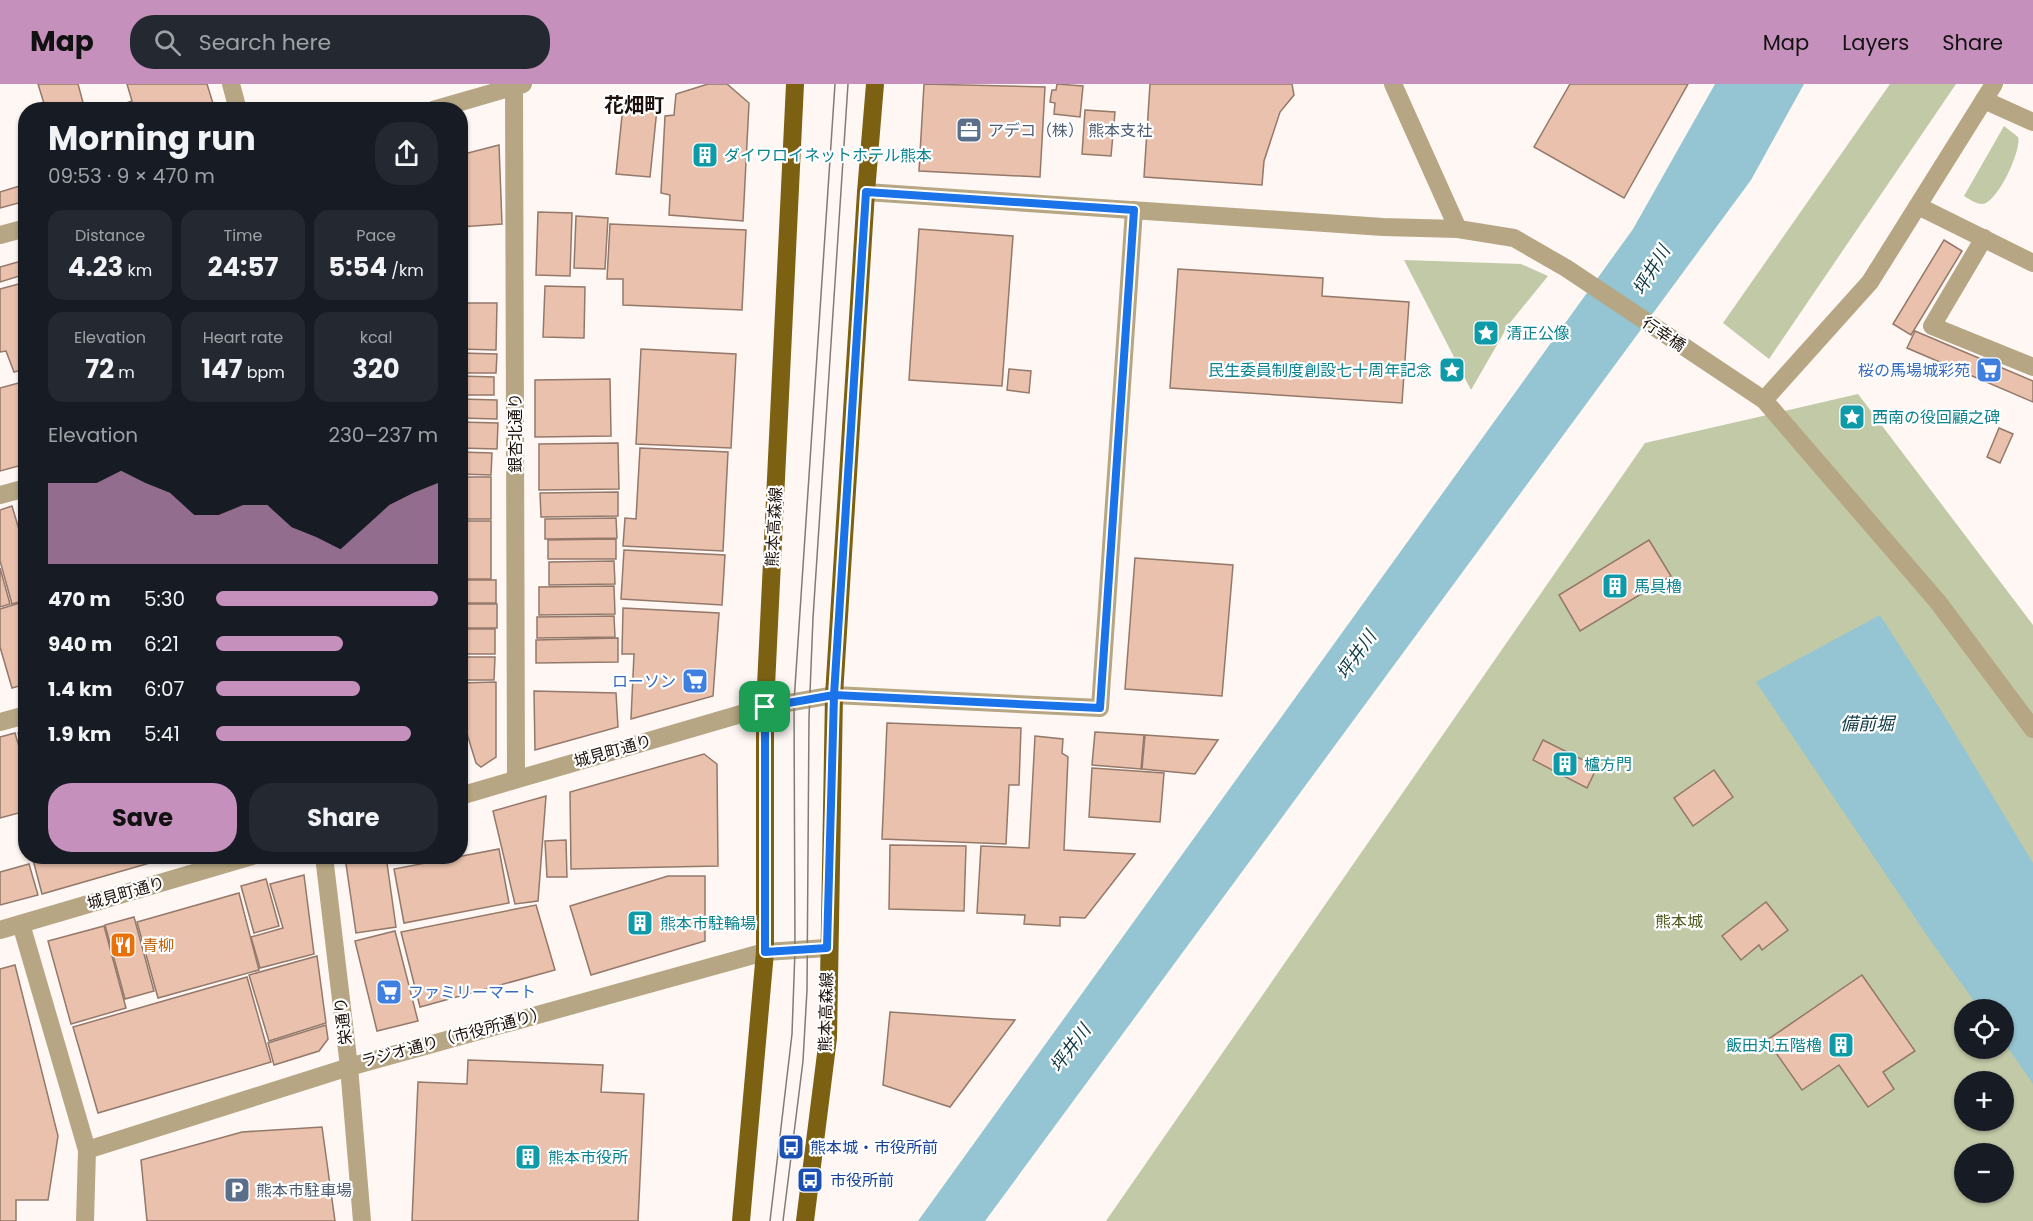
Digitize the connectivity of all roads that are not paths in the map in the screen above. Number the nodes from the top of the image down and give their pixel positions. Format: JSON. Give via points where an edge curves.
{"nodes":[{"id":1,"x":231,"y":84,"type":"edge"},
{"id":2,"x":795,"y":84,"type":"edge"},
{"id":3,"x":875,"y":84,"type":"edge"},
{"id":4,"x":1393,"y":84,"type":"edge"},
{"id":5,"x":517,"y":85,"type":"edge"},
{"id":6,"x":1989,"y":92,"type":"edge"},
{"id":7,"x":236,"y":102,"type":"edge"},
{"id":8,"x":460,"y":102,"type":"edge"},
{"id":9,"x":2033,"y":122,"type":"edge"},
{"id":10,"x":866,"y":192,"type":"junction"},
{"id":11,"x":1918,"y":206,"type":"junction"},
{"id":12,"x":1134,"y":210,"type":"junction"},
{"id":13,"x":1458,"y":229,"type":"junction"},
{"id":14,"x":18,"y":230,"type":"edge"},
{"id":15,"x":0,"y":235,"type":"edge"},
{"id":16,"x":1984,"y":238,"type":"junction"},
{"id":17,"x":2033,"y":263,"type":"edge"},
{"id":18,"x":2033,"y":367,"type":"edge"},
{"id":19,"x":1764,"y":400,"type":"junction"},
{"id":20,"x":18,"y":490,"type":"edge"},
{"id":21,"x":0,"y":495,"type":"edge"},
{"id":22,"x":834,"y":695,"type":"junction"},
{"id":23,"x":765,"y":707,"type":"junction"},
{"id":24,"x":18,"y":717,"type":"edge"},
{"id":25,"x":0,"y":722,"type":"edge"},
{"id":26,"x":2033,"y":729,"type":"edge"},
{"id":27,"x":516,"y":779,"type":"junction"},
{"id":28,"x":468,"y":794,"type":"edge"},
{"id":29,"x":225,"y":864,"type":"edge"},
{"id":30,"x":325,"y":864,"type":"edge"},
{"id":31,"x":21,"y":924,"type":"junction"},
{"id":32,"x":0,"y":930,"type":"edge"},
{"id":33,"x":827,"y":948,"type":"junction"},
{"id":34,"x":765,"y":952,"type":"junction"},
{"id":35,"x":349,"y":1067,"type":"junction"},
{"id":36,"x":87,"y":1150,"type":"junction"},
{"id":37,"x":85,"y":1221,"type":"edge"},
{"id":38,"x":362,"y":1221,"type":"edge"},
{"id":39,"x":741,"y":1221,"type":"edge"},
{"id":40,"x":805,"y":1221,"type":"edge"}],
"edges":[{"from":1,"to":7,"type":"street"},
{"from":2,"to":23,"type":"main road","name":"熊本高森線"},
{"from":3,"to":10,"type":"main road","name":"熊本高森線"},
{"from":4,"to":13,"type":"street"},
{"from":5,"to":8,"type":"street"},
{"from":5,"to":27,"type":"street","name":"銀杏北通り"},
{"from":6,"to":9,"type":"street"},
{"from":6,"to":11,"type":"street"},
{"from":10,"to":12,"type":"street","name":"行幸橋"},
{"from":10,"to":22,"type":"main road","name":"熊本高森線"},
{"from":11,"to":16,"type":"street"},
{"from":11,"to":19,"type":"street","via":[[1870,282]]},
{"from":12,"to":13,"type":"street","name":"行幸橋"},
{"from":12,"to":22,"type":"street","name":"城見町通り","via":[[1100,708]]},
{"from":13,"to":19,"type":"street","name":"行幸橋","via":[[1514,238],[1566,268]]},
{"from":14,"to":15,"type":"street"},
{"from":16,"to":17,"type":"street"},
{"from":16,"to":18,"type":"street","via":[[1932,326]]},
{"from":19,"to":26,"type":"street","name":"行幸橋","via":[[1938,602]]},
{"from":20,"to":21,"type":"street"},
{"from":22,"to":23,"type":"street","name":"城見町通り"},
{"from":22,"to":33,"type":"main road","name":"熊本高森線"},
{"from":23,"to":27,"type":"street","name":"城見町通り"},
{"from":23,"to":34,"type":"main road","name":"熊本高森線"},
{"from":24,"to":25,"type":"street"},
{"from":27,"to":28,"type":"street","name":"城見町通り"},
{"from":29,"to":31,"type":"street","name":"城見町通り"},
{"from":30,"to":35,"type":"street","name":"栄通り"},
{"from":31,"to":32,"type":"street","name":"城見町通り"},
{"from":31,"to":36,"type":"street"},
{"from":33,"to":34,"type":"street","name":"ラジオ通り（市役所通り）"},
{"from":33,"to":40,"type":"main road","name":"熊本高森線","via":[[828,1038]]},
{"from":34,"to":35,"type":"street","name":"ラジオ通り（市役所通り）"},
{"from":34,"to":39,"type":"main road","name":"熊本高森線"},
{"from":35,"to":36,"type":"street","name":"ラジオ通り（市役所通り）"},
{"from":35,"to":38,"type":"street","name":"栄通り"},
{"from":36,"to":37,"type":"street"}]}
